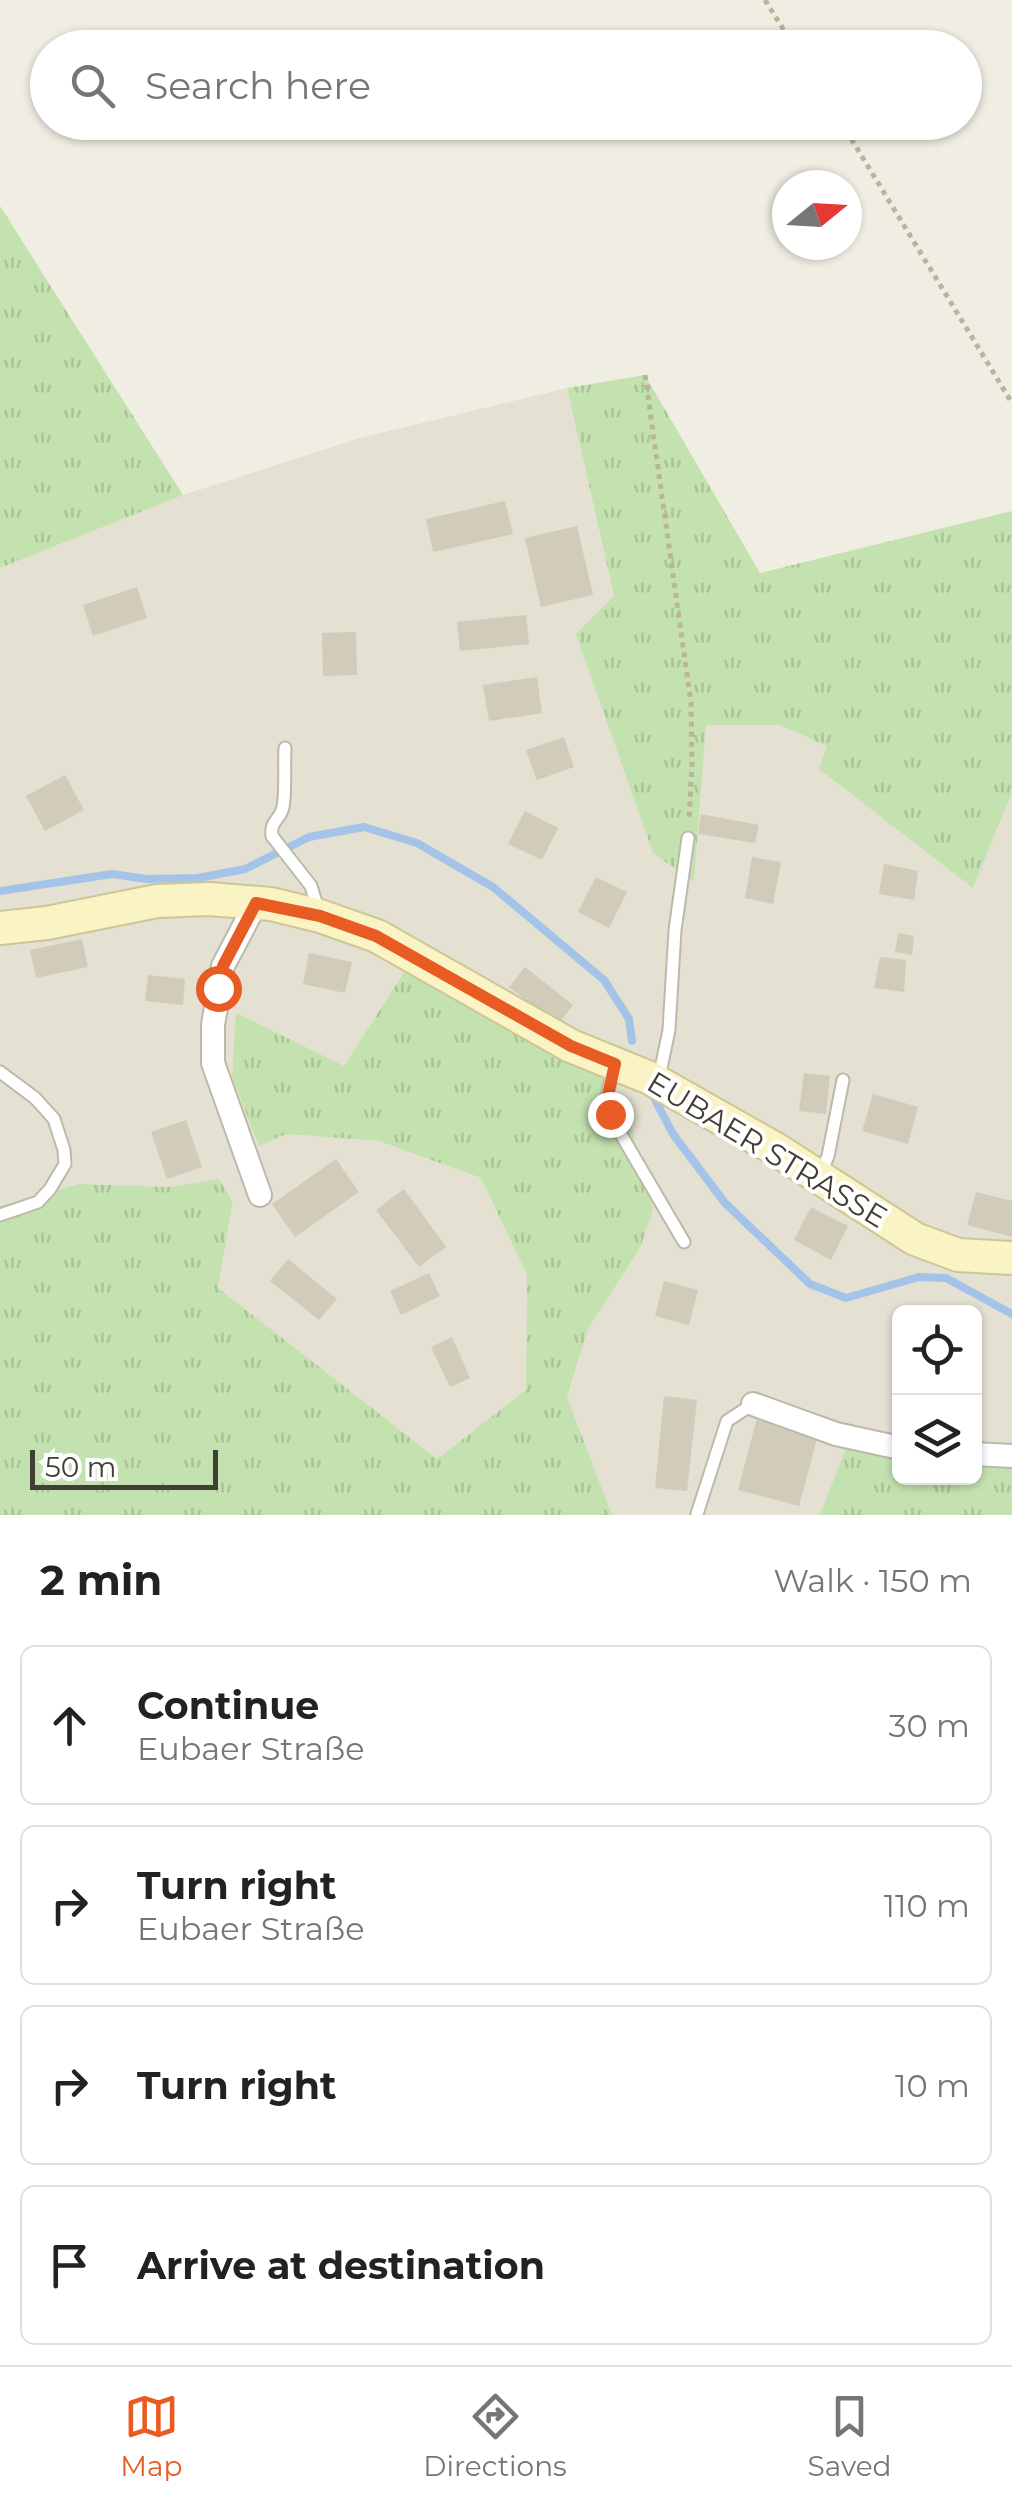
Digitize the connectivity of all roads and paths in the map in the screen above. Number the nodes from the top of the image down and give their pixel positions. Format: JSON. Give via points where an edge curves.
{"nodes":[{"id":1,"x":765,"y":0,"type":"edge"},
{"id":2,"x":783,"y":30,"type":"edge"},
{"id":3,"x":852,"y":140,"type":"edge"},
{"id":4,"x":645,"y":375,"type":"dead end"},
{"id":5,"x":1012,"y":403,"type":"edge"},
{"id":6,"x":285,"y":748,"type":"dead end"},
{"id":7,"x":688,"y":838,"type":"joint"},
{"id":8,"x":256,"y":903,"type":"junction"},
{"id":9,"x":320,"y":916,"type":"junction"},
{"id":10,"x":0,"y":928,"type":"edge"},
{"id":11,"x":615,"y":1064,"type":"junction"},
{"id":12,"x":0,"y":1072,"type":"edge"},
{"id":13,"x":843,"y":1080,"type":"dead end"},
{"id":14,"x":658,"y":1082,"type":"junction"},
{"id":15,"x":819,"y":1177,"type":"junction"},
{"id":16,"x":260,"y":1194,"type":"dead end"},
{"id":17,"x":0,"y":1215,"type":"edge"},
{"id":18,"x":684,"y":1242,"type":"dead end"},
{"id":19,"x":1012,"y":1258,"type":"edge"},
{"id":20,"x":753,"y":1404,"type":"joint"},
{"id":21,"x":892,"y":1446,"type":"edge"},
{"id":22,"x":982,"y":1454,"type":"edge"},
{"id":23,"x":1012,"y":1456,"type":"edge"},
{"id":24,"x":696,"y":1514,"type":"edge"}],
"edges":[{"from":1,"to":2,"type":"path"},
{"from":3,"to":5,"type":"path"},
{"from":4,"to":7,"type":"path","via":[[692,702]]},
{"from":6,"to":9,"type":"lane","via":[[283,808],[271,830],[311,886]]},
{"from":7,"to":14,"type":"lane"},
{"from":8,"to":9,"type":"street","name":"EUBAER STRASSE"},
{"from":8,"to":10,"type":"street","name":"EUBAER STRASSE","via":[[157,900]]},
{"from":8,"to":16,"type":"street","via":[[223,966],[212,1024],[213,1064]]},
{"from":9,"to":11,"type":"street","name":"EUBAER STRASSE","via":[[376,936],[538,1029]]},
{"from":11,"to":14,"type":"street","name":"EUBAER STRASSE"},
{"from":11,"to":18,"type":"lane","via":[[610,1114]]},
{"from":12,"to":17,"type":"lane","via":[[47,1109],[65,1164],[38,1202]]},
{"from":13,"to":15,"type":"lane"},
{"from":14,"to":15,"type":"street","name":"EUBAER STRASSE"},
{"from":15,"to":19,"type":"street","name":"EUBAER STRASSE","via":[[915,1239],[958,1255]]},
{"from":20,"to":21,"type":"street"},
{"from":20,"to":24,"type":"lane","via":[[727,1421]]},
{"from":22,"to":23,"type":"street"}]}
